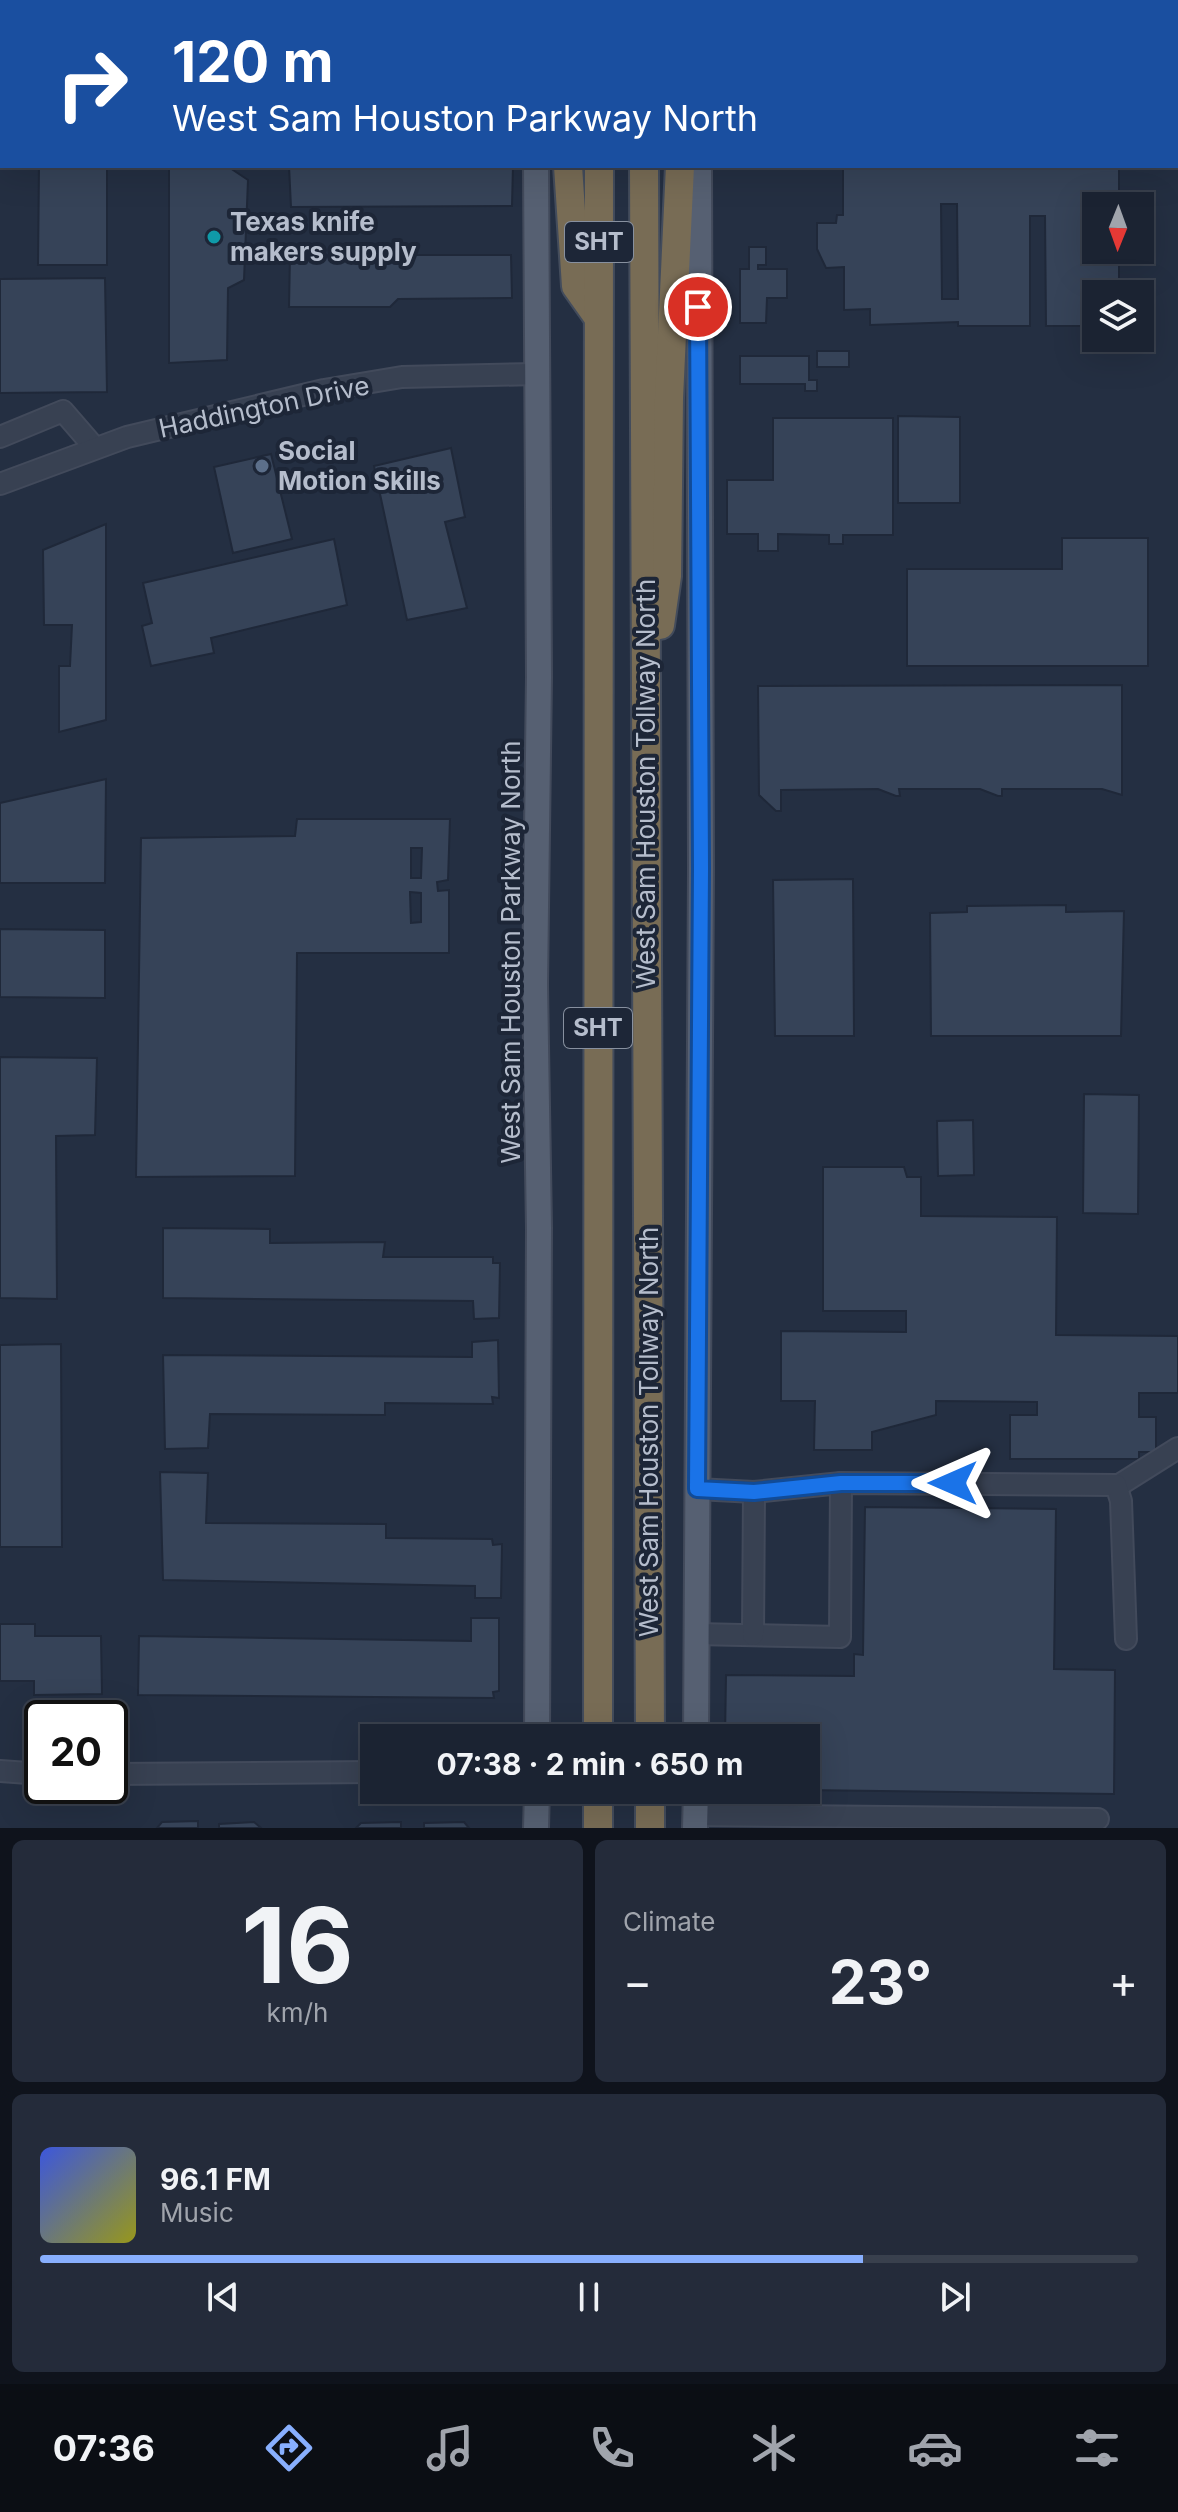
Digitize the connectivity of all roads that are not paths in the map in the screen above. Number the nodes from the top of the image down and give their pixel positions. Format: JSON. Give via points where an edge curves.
{"nodes":[{"id":1,"x":536,"y":168,"type":"edge"},
{"id":2,"x":568,"y":168,"type":"edge"},
{"id":3,"x":599,"y":168,"type":"edge"},
{"id":4,"x":644,"y":168,"type":"edge"},
{"id":5,"x":680,"y":168,"type":"edge"},
{"id":6,"x":699,"y":168,"type":"edge"},
{"id":7,"x":598,"y":317,"type":"junction"},
{"id":8,"x":536,"y":374,"type":"junction"},
{"id":9,"x":0,"y":437,"type":"edge"},
{"id":10,"x":95,"y":448,"type":"junction"},
{"id":11,"x":0,"y":484,"type":"edge"},
{"id":12,"x":646,"y":725,"type":"junction"},
{"id":13,"x":1178,"y":1448,"type":"edge"},
{"id":14,"x":841,"y":1483,"type":"junction"},
{"id":15,"x":1116,"y":1487,"type":"junction"},
{"id":16,"x":697,"y":1489,"type":"junction"},
{"id":17,"x":754,"y":1492,"type":"junction"},
{"id":18,"x":696,"y":1634,"type":"junction"},
{"id":19,"x":753,"y":1635,"type":"junction"},
{"id":20,"x":1126,"y":1639,"type":"dead end"},
{"id":21,"x":537,"y":1724,"type":"edge"},
{"id":22,"x":598,"y":1724,"type":"edge"},
{"id":23,"x":650,"y":1724,"type":"edge"},
{"id":24,"x":696,"y":1724,"type":"edge"},
{"id":25,"x":0,"y":1771,"type":"edge"},
{"id":26,"x":360,"y":1772,"type":"edge"},
{"id":27,"x":24,"y":1773,"type":"edge"},
{"id":28,"x":128,"y":1774,"type":"edge"},
{"id":29,"x":537,"y":1804,"type":"edge"},
{"id":30,"x":598,"y":1804,"type":"edge"},
{"id":31,"x":1098,"y":1819,"type":"dead end"},
{"id":32,"x":695,"y":1822,"type":"edge"},
{"id":33,"x":536,"y":1828,"type":"edge"},
{"id":34,"x":598,"y":1828,"type":"edge"}],
"edges":[{"from":1,"to":8,"type":"main road","name":"West Sam Houston Parkway North"},
{"from":2,"to":7,"type":"highway","via":[[576,286]]},
{"from":3,"to":7,"type":"highway","name":"West Sam Houston Tollway North","number":"SHT"},
{"from":4,"to":12,"type":"highway","name":"West Sam Houston Tollway North","number":"SHT"},
{"from":5,"to":12,"type":"highway","via":[[667,576]]},
{"from":6,"to":16,"type":"main road"},
{"from":7,"to":22,"type":"highway","name":"West Sam Houston Tollway North","number":"SHT"},
{"from":8,"to":10,"type":"street","name":"Haddington Drive","via":[[402,377],[324,390]]},
{"from":8,"to":21,"type":"main road","name":"West Sam Houston Parkway North"},
{"from":9,"to":10,"type":"street","via":[[63,411]]},
{"from":10,"to":11,"type":"street","name":"Haddington Drive"},
{"from":12,"to":23,"type":"highway","name":"West Sam Houston Tollway North","number":"SHT"},
{"from":13,"to":15,"type":"street"},
{"from":14,"to":15,"type":"street"},
{"from":14,"to":17,"type":"street"},
{"from":14,"to":19,"type":"street","via":[[840,1637]]},
{"from":15,"to":20,"type":"street","via":[[1122,1517]]},
{"from":16,"to":17,"type":"street"},
{"from":16,"to":18,"type":"main road"},
{"from":17,"to":19,"type":"street"},
{"from":18,"to":19,"type":"street"},
{"from":18,"to":24,"type":"main road"},
{"from":25,"to":27,"type":"street"},
{"from":26,"to":28,"type":"street"},
{"from":29,"to":33,"type":"main road"},
{"from":30,"to":34,"type":"highway"},
{"from":31,"to":32,"type":"street"}]}
